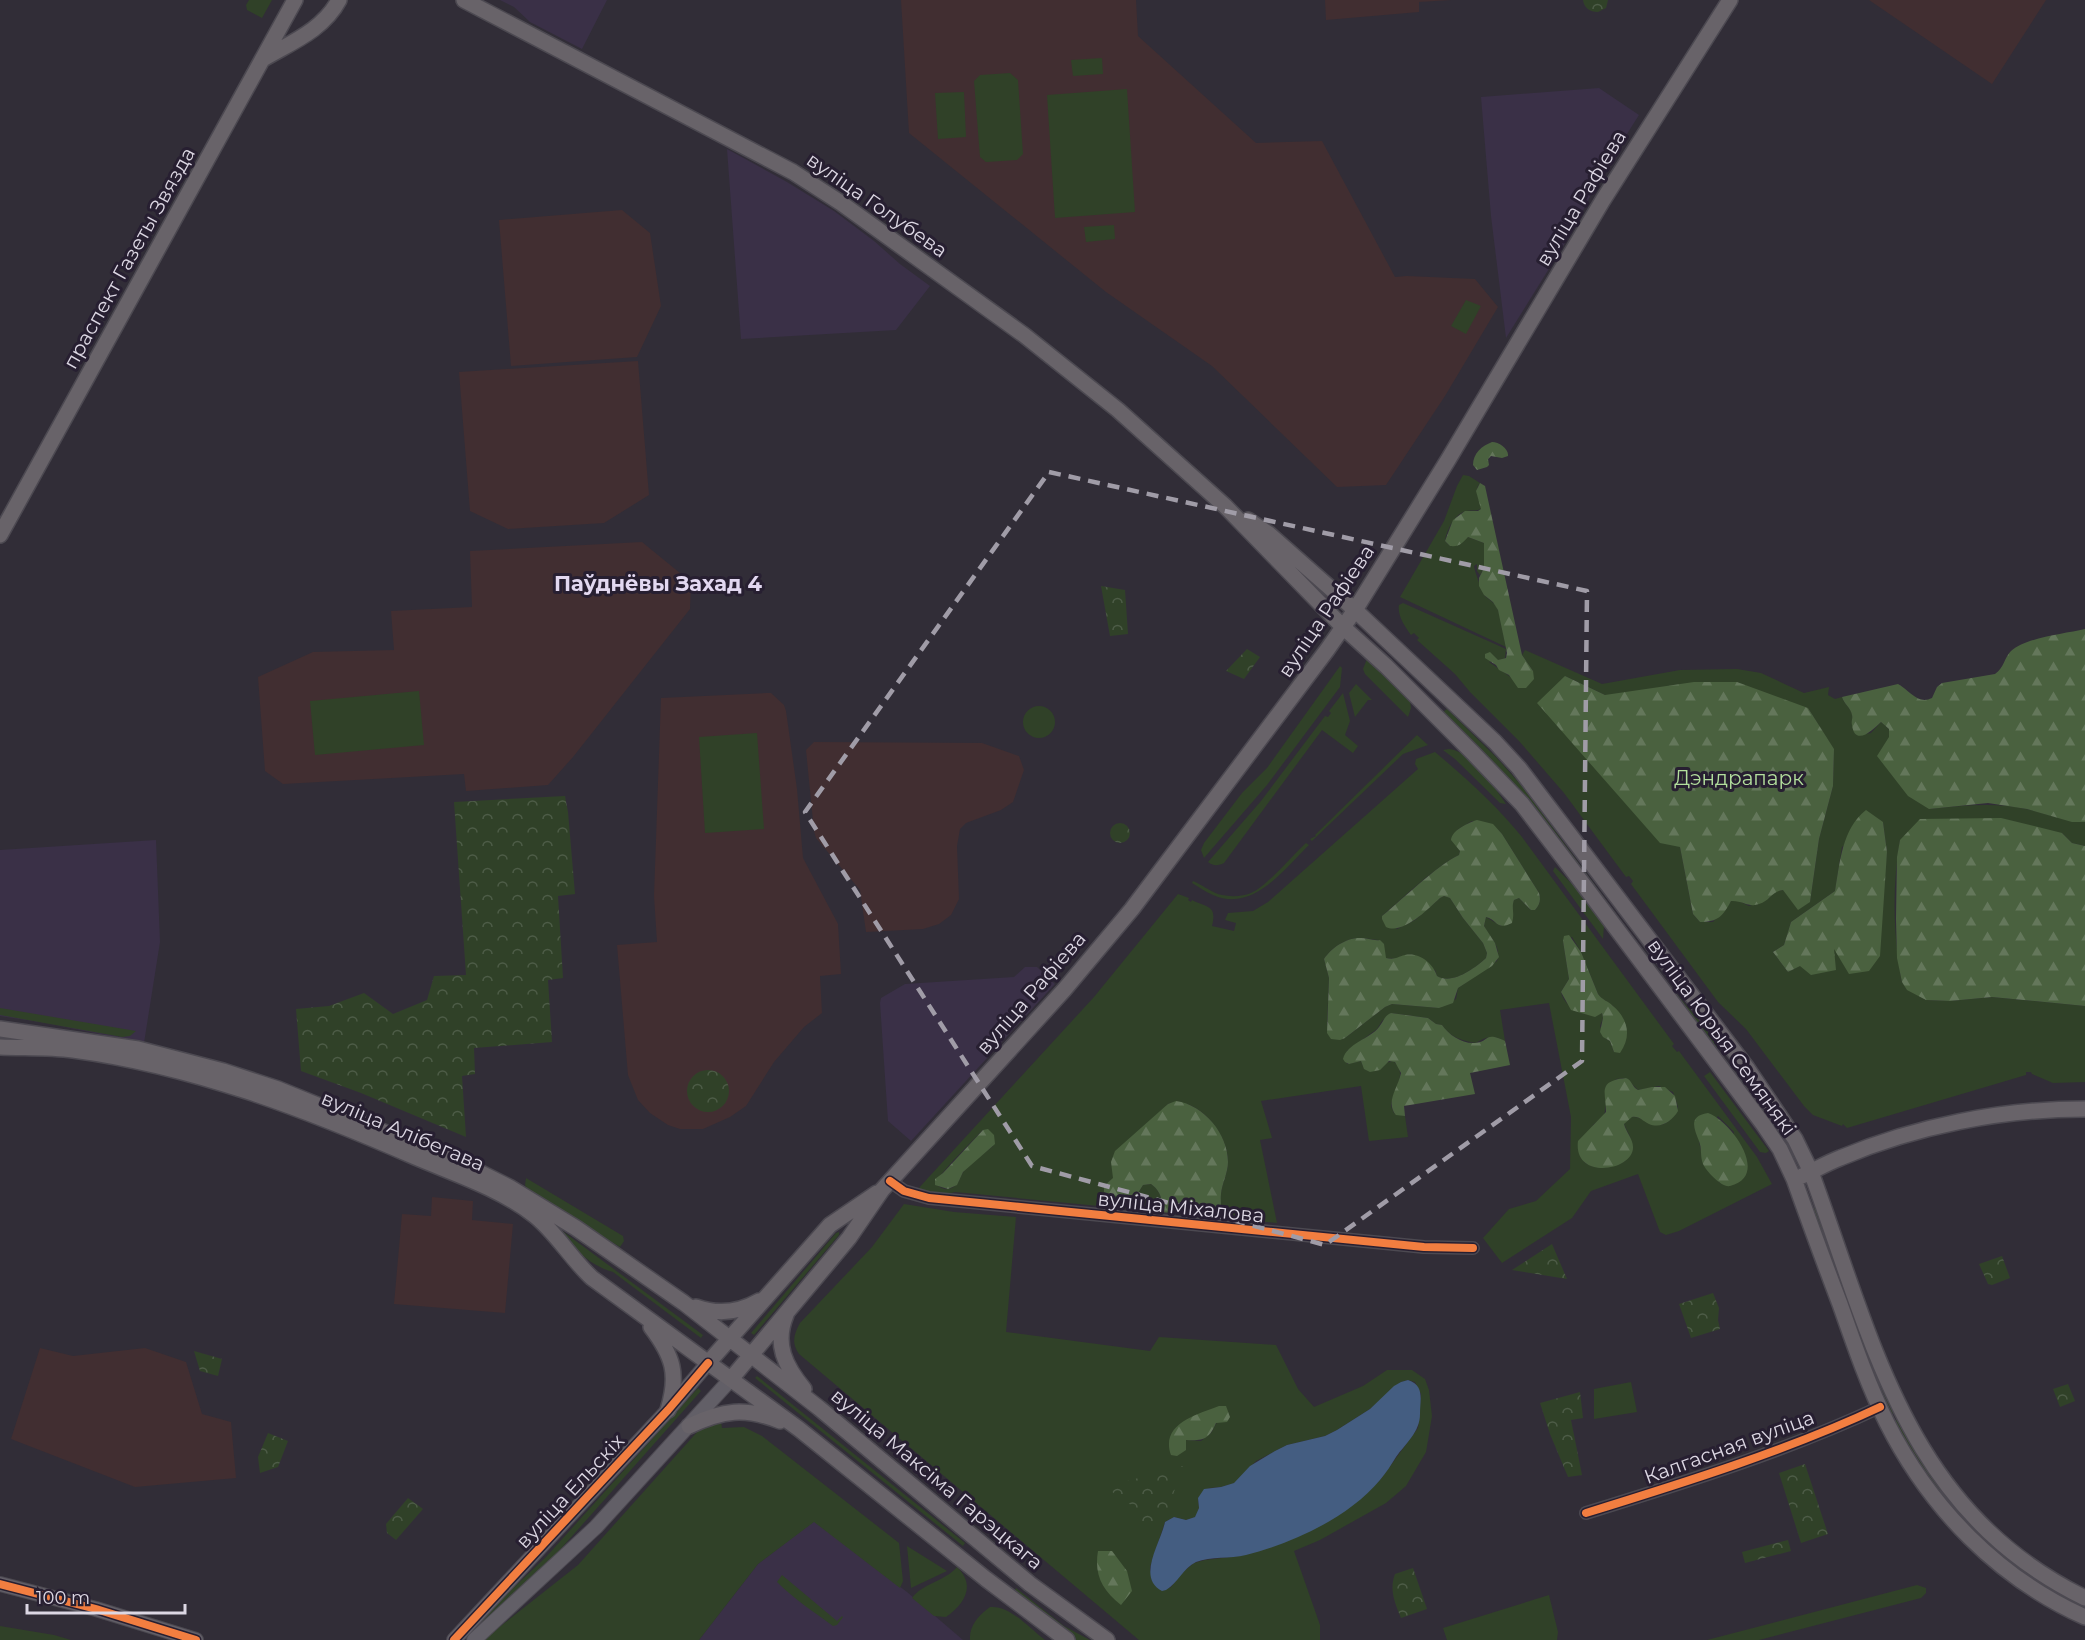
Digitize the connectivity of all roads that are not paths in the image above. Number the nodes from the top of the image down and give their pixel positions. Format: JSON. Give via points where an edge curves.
{"nodes":[{"id":1,"x":296,"y":0,"type":"edge"},
{"id":2,"x":339,"y":0,"type":"edge"},
{"id":3,"x":464,"y":0,"type":"edge"},
{"id":4,"x":1730,"y":0,"type":"edge"},
{"id":5,"x":263,"y":59,"type":"junction"},
{"id":6,"x":1225,"y":506,"type":"junction"},
{"id":7,"x":0,"y":536,"type":"edge"},
{"id":8,"x":1355,"y":610,"type":"junction"},
{"id":9,"x":1343,"y":627,"type":"junction"},
{"id":10,"x":0,"y":1029,"type":"edge"},
{"id":11,"x":0,"y":1047,"type":"edge"},
{"id":12,"x":2085,"y":1109,"type":"edge"},
{"id":13,"x":1810,"y":1172,"type":"junction"},
{"id":14,"x":1794,"y":1179,"type":"junction"},
{"id":15,"x":886,"y":1186,"type":"junction"},
{"id":16,"x":1473,"y":1248,"type":"dead end"},
{"id":17,"x":772,"y":1292,"type":"junction"},
{"id":18,"x":684,"y":1303,"type":"junction"},
{"id":19,"x":789,"y":1309,"type":"junction"},
{"id":20,"x":642,"y":1314,"type":"junction"},
{"id":21,"x":741,"y":1347,"type":"junction"},
{"id":22,"x":708,"y":1363,"type":"junction"},
{"id":23,"x":731,"y":1379,"type":"junction"},
{"id":24,"x":1880,"y":1407,"type":"junction"},
{"id":25,"x":819,"y":1408,"type":"junction"},
{"id":26,"x":668,"y":1410,"type":"junction"},
{"id":27,"x":689,"y":1426,"type":"junction"},
{"id":28,"x":799,"y":1429,"type":"junction"},
{"id":29,"x":1586,"y":1513,"type":"dead end"},
{"id":30,"x":1001,"y":1559,"type":"junction"},
{"id":31,"x":986,"y":1579,"type":"junction"},
{"id":32,"x":0,"y":1584,"type":"edge"},
{"id":33,"x":2085,"y":1598,"type":"edge"},
{"id":34,"x":2085,"y":1617,"type":"edge"},
{"id":35,"x":196,"y":1640,"type":"edge"},
{"id":36,"x":454,"y":1640,"type":"edge"},
{"id":37,"x":474,"y":1640,"type":"edge"},
{"id":38,"x":1067,"y":1640,"type":"edge"},
{"id":39,"x":1107,"y":1640,"type":"edge"}],
"edges":[{"from":1,"to":5,"type":"main road","name":"праспект Газеты Звязда"},
{"from":2,"to":5,"type":"main road","via":[[331,15],[317,27]]},
{"from":3,"to":6,"type":"main road","name":"вуліца Голубева","via":[[745,145],[841,203],[1024,335],[1118,410]]},
{"from":4,"to":8,"type":"main road","name":"вуліца Рафіева","via":[[1603,200]]},
{"from":5,"to":7,"type":"main road","name":"праспект Газеты Звязда"},
{"from":6,"to":8,"type":"main road","name":"вуліца Голубева","via":[[1269,534]]},
{"from":6,"to":9,"type":"main road","name":"вуліца Голубева"},
{"from":8,"to":9,"type":"main road","name":"вуліца Рафіева"},
{"from":8,"to":13,"type":"main road","name":"вуліца Юрыя Семянякі","via":[[1495,742],[1538,792],[1774,1106],[1795,1138]]},
{"from":9,"to":14,"type":"main road","name":"вуліца Юрыя Семянякі","via":[[1522,804],[1757,1116],[1780,1149]]},
{"from":9,"to":15,"type":"main road","name":"вуліца Рафіева","via":[[1132,909]]},
{"from":10,"to":18,"type":"main road","name":"вуліца Алібегава","via":[[138,1049],[223,1071],[299,1098],[465,1165],[509,1187]]},
{"from":11,"to":20,"type":"main road","name":"вуліца Алібегава","via":[[71,1050],[192,1073],[379,1141],[513,1201],[535,1216],[592,1278]]},
{"from":12,"to":13,"type":"main road","via":[[2010,1112],[1964,1121],[1874,1146]]},
{"from":13,"to":14,"type":"main road"},
{"from":13,"to":33,"type":"main road","name":"вуліца Юрыя Семянякі","via":[[1890,1388],[1925,1455],[1956,1497],[2001,1543],[2038,1572]]},
{"from":14,"to":24,"type":"main road","name":"вуліца Юрыя Семянякі"},
{"from":15,"to":16,"type":"street","name":"вуліца Міхалова","via":[[929,1198],[1412,1246]]},
{"from":15,"to":17,"type":"main road","name":"вуліца Рафіева","via":[[830,1225]]},
{"from":15,"to":19,"type":"main road","name":"вуліца Рафіева","via":[[849,1238]]},
{"from":17,"to":18,"type":"main road","via":[[749,1306],[726,1313]]},
{"from":17,"to":21,"type":"main road","name":"вуліца Рафіева"},
{"from":18,"to":21,"type":"main road","name":"вуліца Алібегава"},
{"from":19,"to":21,"type":"main road","name":"вуліца Рафіева"},
{"from":19,"to":25,"type":"main road","via":[[782,1326],[782,1352],[790,1371]]},
{"from":20,"to":22,"type":"main road","name":"вуліца Алібегава"},
{"from":20,"to":26,"type":"main road","via":[[671,1360],[675,1382]]},
{"from":21,"to":22,"type":"main road","name":"вуліца Рафіева"},
{"from":21,"to":23,"type":"main road","name":"вуліца Рафіева"},
{"from":21,"to":25,"type":"main road","name":"вуліца Максіма Гарэцкага"},
{"from":22,"to":23,"type":"main road","name":"вуліца Алібегава"},
{"from":22,"to":26,"type":"street","name":"вуліца Ельскіх"},
{"from":23,"to":27,"type":"street","name":"вуліца Ельскіх"},
{"from":23,"to":28,"type":"main road"},
{"from":24,"to":29,"type":"street","name":"Калгасная вуліца","via":[[1769,1452]]},
{"from":24,"to":34,"type":"main road","name":"вуліца Юрыя Семянякі","via":[[1924,1484],[1962,1530],[2019,1580]]},
{"from":25,"to":30,"type":"main road","name":"вуліца Максіма Гарэцкага"},
{"from":26,"to":36,"type":"street","name":"вуліца Ельскіх"},
{"from":27,"to":28,"type":"main road","via":[[737,1411],[767,1416]]},
{"from":27,"to":37,"type":"street","name":"вуліца Ельскіх","via":[[596,1527]]},
{"from":28,"to":31,"type":"main road"},
{"from":30,"to":31,"type":"main road"},
{"from":30,"to":39,"type":"main road","name":"вуліца Максіма Гарэцкага"},
{"from":31,"to":38,"type":"main road"},
{"from":32,"to":35,"type":"street"}]}
